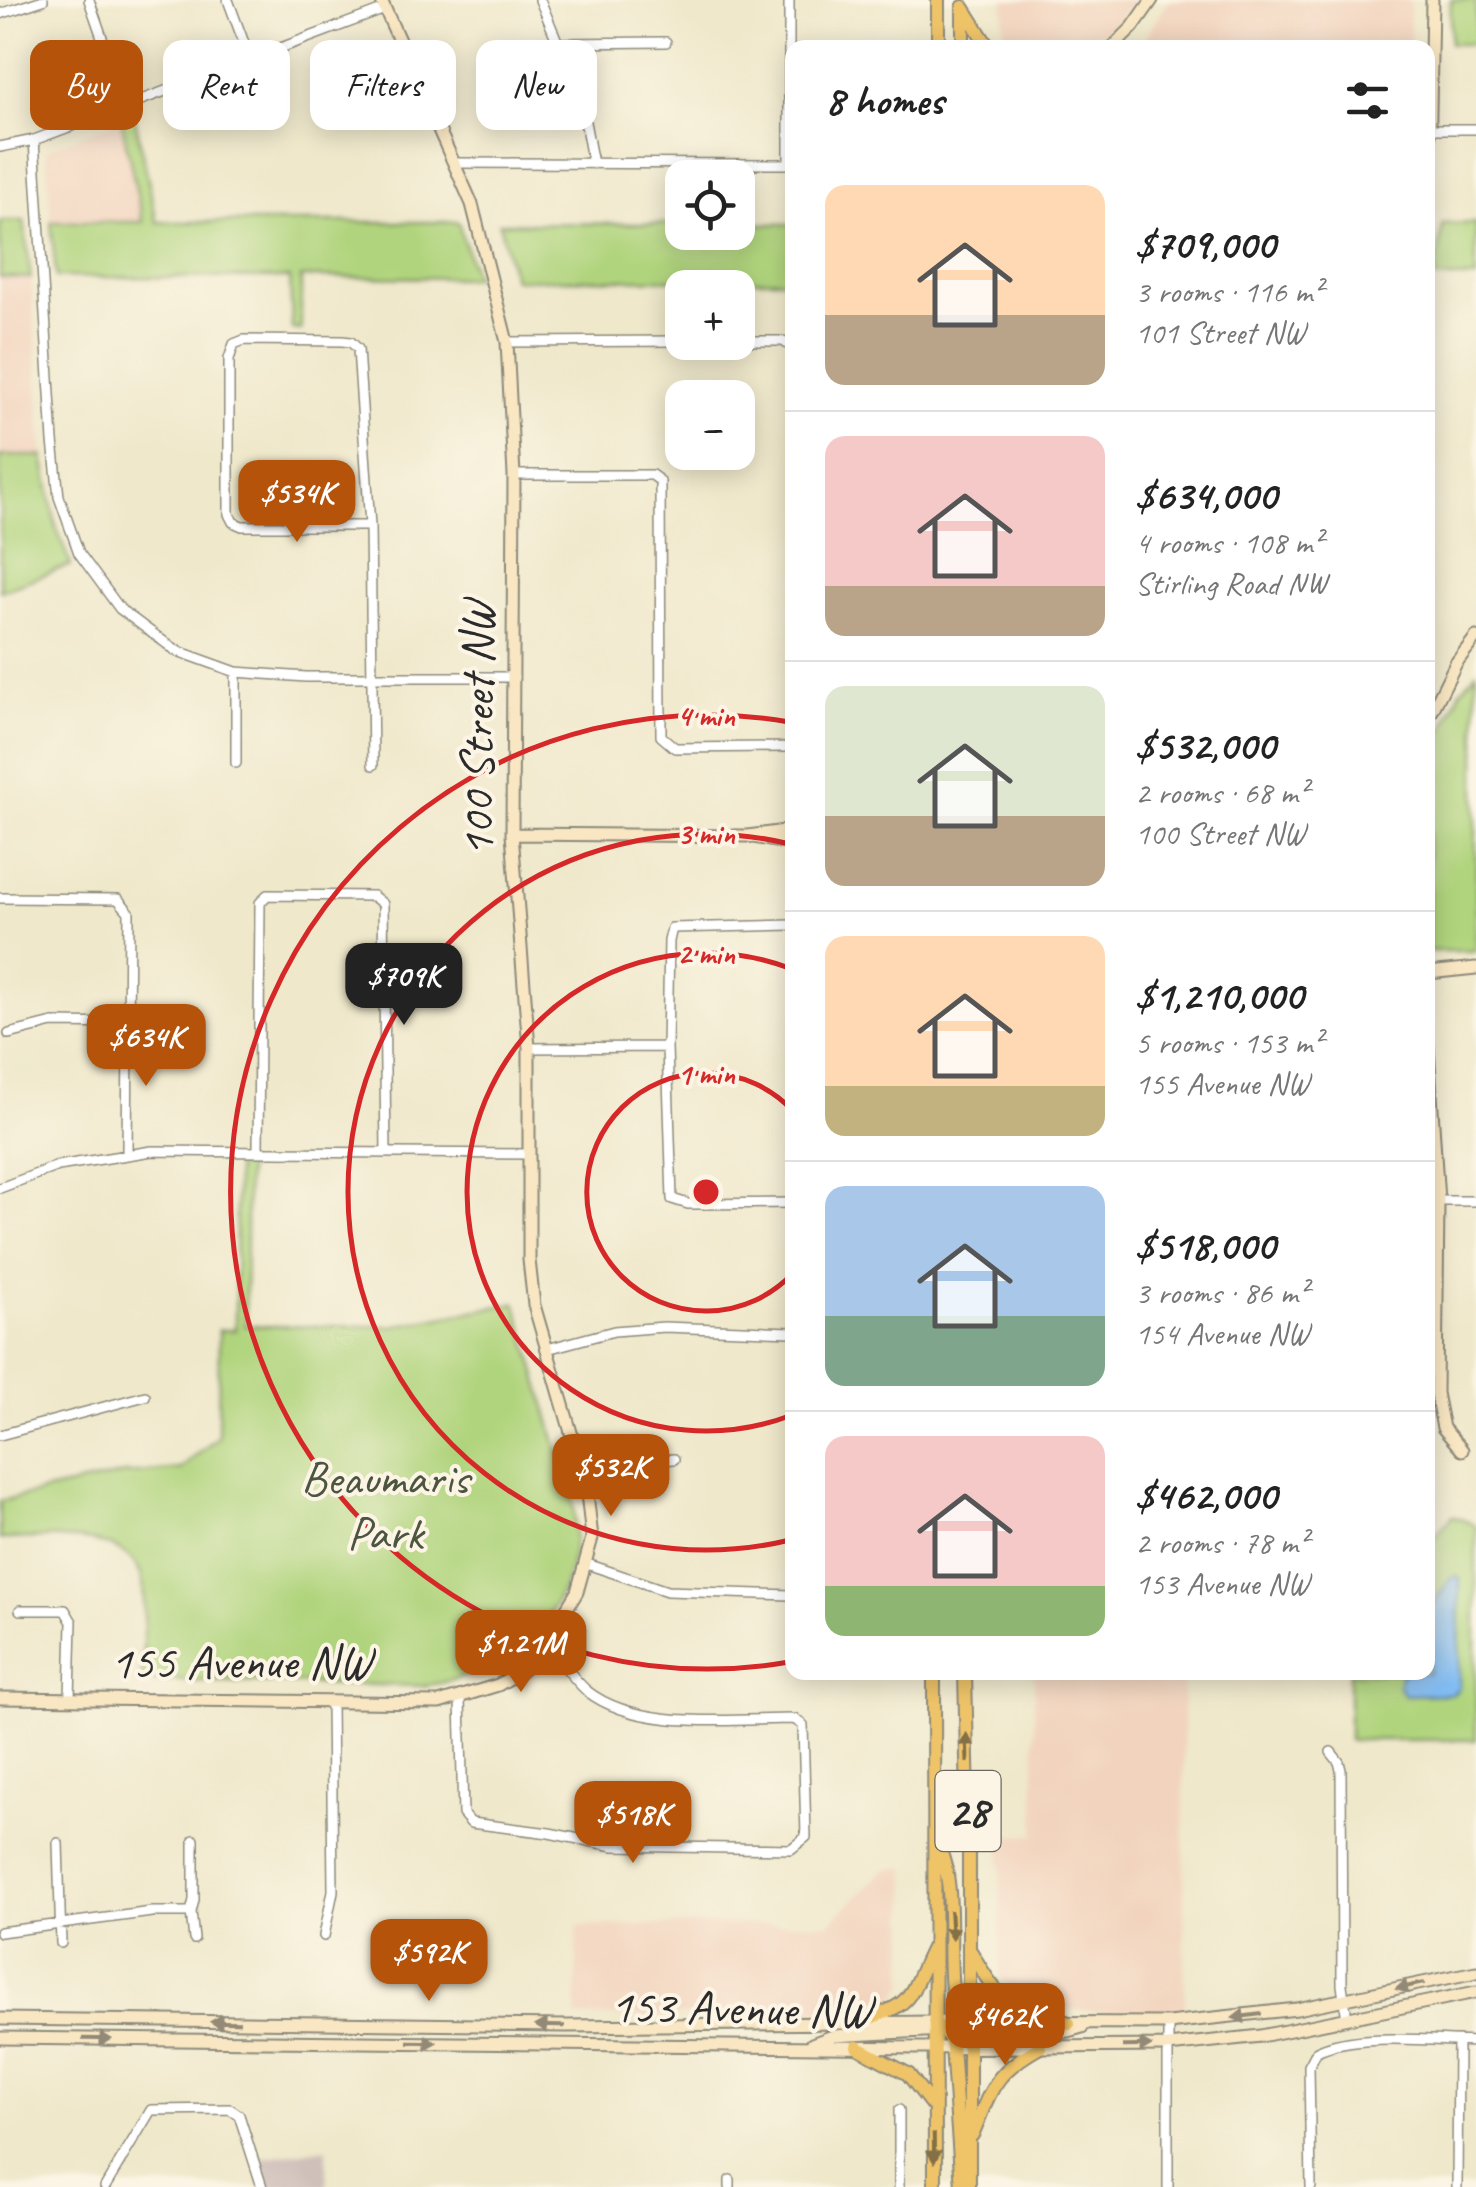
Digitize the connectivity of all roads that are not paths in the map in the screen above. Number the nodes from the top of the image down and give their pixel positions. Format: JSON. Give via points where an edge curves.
{"nodes":[{"id":1,"x":43,"y":0,"type":"edge"},
{"id":2,"x":89,"y":0,"type":"edge"},
{"id":3,"x":228,"y":0,"type":"edge"},
{"id":4,"x":540,"y":0,"type":"edge"},
{"id":5,"x":789,"y":0,"type":"edge"},
{"id":6,"x":938,"y":0,"type":"edge"},
{"id":7,"x":1152,"y":0,"type":"edge"},
{"id":8,"x":1432,"y":0,"type":"edge"},
{"id":9,"x":963,"y":3,"type":"edge"},
{"id":10,"x":383,"y":4,"type":"edge"},
{"id":11,"x":0,"y":14,"type":"edge"},
{"id":12,"x":103,"y":40,"type":"edge"},
{"id":13,"x":243,"y":40,"type":"edge"},
{"id":14,"x":558,"y":40,"type":"edge"},
{"id":15,"x":789,"y":40,"type":"edge"},
{"id":16,"x":938,"y":40,"type":"edge"},
{"id":17,"x":963,"y":40,"type":"edge"},
{"id":18,"x":984,"y":40,"type":"edge"},
{"id":19,"x":1120,"y":40,"type":"edge"},
{"id":20,"x":1431,"y":40,"type":"edge"},
{"id":21,"x":290,"y":42,"type":"edge"},
{"id":22,"x":597,"y":42,"type":"edge"},
{"id":23,"x":666,"y":42,"type":"dead end"},
{"id":24,"x":1435,"y":129,"type":"edge"},
{"id":25,"x":1476,"y":129,"type":"edge"},
{"id":26,"x":61,"y":130,"type":"edge"},
{"id":27,"x":586,"y":130,"type":"edge"},
{"id":28,"x":34,"y":140,"type":"junction"},
{"id":29,"x":0,"y":147,"type":"edge"},
{"id":30,"x":456,"y":164,"type":"junction"},
{"id":31,"x":593,"y":164,"type":"junction"},
{"id":32,"x":785,"y":164,"type":"edge"},
{"id":33,"x":665,"y":341,"type":"edge"},
{"id":34,"x":755,"y":341,"type":"edge"},
{"id":35,"x":507,"y":342,"type":"junction"},
{"id":36,"x":785,"y":342,"type":"edge"},
{"id":37,"x":514,"y":475,"type":"junction"},
{"id":38,"x":370,"y":526,"type":"junction"},
{"id":39,"x":1476,"y":637,"type":"edge"},
{"id":40,"x":236,"y":672,"type":"junction"},
{"id":41,"x":372,"y":677,"type":"junction"},
{"id":42,"x":514,"y":677,"type":"junction"},
{"id":43,"x":1435,"y":705,"type":"edge"},
{"id":44,"x":785,"y":746,"type":"edge"},
{"id":45,"x":236,"y":763,"type":"dead end"},
{"id":46,"x":373,"y":765,"type":"dead end"},
{"id":47,"x":785,"y":831,"type":"edge"},
{"id":48,"x":512,"y":834,"type":"junction"},
{"id":49,"x":748,"y":836,"type":"junction"},
{"id":50,"x":785,"y":843,"type":"edge"},
{"id":51,"x":0,"y":898,"type":"edge"},
{"id":52,"x":785,"y":925,"type":"edge"},
{"id":53,"x":1476,"y":968,"type":"edge"},
{"id":54,"x":1435,"y":972,"type":"edge"},
{"id":55,"x":126,"y":1024,"type":"junction"},
{"id":56,"x":9,"y":1034,"type":"dead end"},
{"id":57,"x":668,"y":1047,"type":"junction"},
{"id":58,"x":529,"y":1048,"type":"junction"},
{"id":59,"x":258,"y":1152,"type":"junction"},
{"id":60,"x":386,"y":1153,"type":"junction"},
{"id":61,"x":528,"y":1154,"type":"junction"},
{"id":62,"x":127,"y":1155,"type":"junction"},
{"id":63,"x":1435,"y":1155,"type":"edge"},
{"id":64,"x":0,"y":1188,"type":"edge"},
{"id":65,"x":1438,"y":1201,"type":"junction"},
{"id":66,"x":1476,"y":1201,"type":"edge"},
{"id":67,"x":785,"y":1204,"type":"edge"},
{"id":68,"x":785,"y":1332,"type":"edge"},
{"id":69,"x":547,"y":1349,"type":"junction"},
{"id":70,"x":145,"y":1396,"type":"dead end"},
{"id":71,"x":0,"y":1435,"type":"edge"},
{"id":72,"x":1462,"y":1450,"type":"dead end"},
{"id":73,"x":674,"y":1459,"type":"dead end"},
{"id":74,"x":584,"y":1474,"type":"junction"},
{"id":75,"x":587,"y":1564,"type":"junction"},
{"id":76,"x":785,"y":1596,"type":"edge"},
{"id":77,"x":20,"y":1610,"type":"dead end"},
{"id":78,"x":546,"y":1643,"type":"junction"},
{"id":79,"x":934,"y":1680,"type":"edge"},
{"id":80,"x":964,"y":1680,"type":"edge"},
{"id":81,"x":0,"y":1698,"type":"edge"},
{"id":82,"x":70,"y":1698,"type":"junction"},
{"id":83,"x":460,"y":1699,"type":"junction"},
{"id":84,"x":332,"y":1701,"type":"junction"},
{"id":85,"x":1330,"y":1752,"type":"dead end"},
{"id":86,"x":934,"y":1830,"type":"junction"},
{"id":87,"x":194,"y":1840,"type":"dead end"},
{"id":88,"x":58,"y":1843,"type":"dead end"},
{"id":89,"x":190,"y":1912,"type":"junction"},
{"id":90,"x":60,"y":1924,"type":"junction"},
{"id":91,"x":0,"y":1932,"type":"edge"},
{"id":92,"x":324,"y":1936,"type":"dead end"},
{"id":93,"x":194,"y":1939,"type":"dead end"},
{"id":94,"x":60,"y":1944,"type":"dead end"},
{"id":95,"x":933,"y":1946,"type":"junction"},
{"id":96,"x":970,"y":1950,"type":"junction"},
{"id":97,"x":1476,"y":1972,"type":"edge"},
{"id":98,"x":1476,"y":1992,"type":"edge"},
{"id":99,"x":1343,"y":2000,"type":"junction"},
{"id":100,"x":0,"y":2019,"type":"edge"},
{"id":101,"x":1348,"y":2019,"type":"junction"},
{"id":102,"x":858,"y":2022,"type":"junction"},
{"id":103,"x":1069,"y":2022,"type":"junction"},
{"id":104,"x":1094,"y":2023,"type":"junction"},
{"id":105,"x":1168,"y":2024,"type":"junction"},
{"id":106,"x":955,"y":2033,"type":"junction"},
{"id":107,"x":0,"y":2038,"type":"edge"},
{"id":108,"x":1458,"y":2042,"type":"junction"},
{"id":109,"x":1476,"y":2042,"type":"edge"},
{"id":110,"x":803,"y":2046,"type":"junction"},
{"id":111,"x":1168,"y":2046,"type":"junction"},
{"id":112,"x":857,"y":2047,"type":"junction"},
{"id":113,"x":1040,"y":2047,"type":"junction"},
{"id":114,"x":934,"y":2048,"type":"junction"},
{"id":115,"x":934,"y":2108,"type":"junction"},
{"id":116,"x":899,"y":2110,"type":"dead end"},
{"id":117,"x":970,"y":2142,"type":"junction"},
{"id":118,"x":106,"y":2187,"type":"edge"},
{"id":119,"x":262,"y":2187,"type":"edge"},
{"id":120,"x":899,"y":2187,"type":"edge"},
{"id":121,"x":935,"y":2187,"type":"edge"},
{"id":122,"x":966,"y":2187,"type":"edge"},
{"id":123,"x":1168,"y":2187,"type":"edge"},
{"id":124,"x":1311,"y":2187,"type":"edge"},
{"id":125,"x":1458,"y":2187,"type":"edge"}],
"edges":[{"from":1,"to":11,"type":"street"},
{"from":2,"to":12,"type":"street"},
{"from":3,"to":13,"type":"street"},
{"from":4,"to":14,"type":"street"},
{"from":5,"to":15,"type":"street"},
{"from":6,"to":16,"type":"main road"},
{"from":7,"to":19,"type":"street"},
{"from":8,"to":20,"type":"street"},
{"from":9,"to":17,"type":"main road"},
{"from":9,"to":18,"type":"main road"},
{"from":10,"to":21,"type":"street"},
{"from":10,"to":30,"type":"street","name":"100 Street NW"},
{"from":22,"to":23,"type":"street"},
{"from":24,"to":25,"type":"street"},
{"from":26,"to":28,"type":"street"},
{"from":27,"to":31,"type":"street"},
{"from":28,"to":29,"type":"street"},
{"from":28,"to":40,"type":"street","via":[[59,497],[79,554],[120,609],[158,641]]},
{"from":30,"to":31,"type":"street"},
{"from":30,"to":35,"type":"street","name":"100 Street NW"},
{"from":31,"to":32,"type":"street"},
{"from":33,"to":35,"type":"street"},
{"from":34,"to":36,"type":"street"},
{"from":35,"to":37,"type":"street","name":"100 Street NW"},
{"from":37,"to":42,"type":"street","name":"100 Street NW"},
{"from":37,"to":44,"type":"street","via":[[660,481],[661,736],[675,748]]},
{"from":38,"to":38,"type":"street","via":[[356,346],[310,340],[234,344],[233,522]]},
{"from":38,"to":41,"type":"street"},
{"from":39,"to":43,"type":"street"},
{"from":40,"to":41,"type":"street"},
{"from":40,"to":45,"type":"street"},
{"from":41,"to":42,"type":"street"},
{"from":41,"to":46,"type":"street"},
{"from":42,"to":48,"type":"street","name":"100 Street NW"},
{"from":47,"to":49,"type":"street"},
{"from":48,"to":49,"type":"street"},
{"from":48,"to":58,"type":"street","name":"100 Street NW"},
{"from":49,"to":50,"type":"street"},
{"from":51,"to":55,"type":"street","via":[[118,898],[128,912]]},
{"from":52,"to":57,"type":"street","via":[[672,928]]},
{"from":53,"to":54,"type":"street"},
{"from":55,"to":56,"type":"street","via":[[54,1023]]},
{"from":55,"to":62,"type":"street"},
{"from":57,"to":58,"type":"street"},
{"from":57,"to":67,"type":"street","via":[[672,1198],[688,1204]]},
{"from":58,"to":61,"type":"street","name":"100 Street NW"},
{"from":59,"to":60,"type":"street"},
{"from":59,"to":60,"type":"street","via":[[260,902],[267,895],[373,896],[384,904]]},
{"from":59,"to":62,"type":"street"},
{"from":60,"to":61,"type":"street"},
{"from":61,"to":69,"type":"street","name":"100 Street NW","via":[[529,1260]]},
{"from":62,"to":64,"type":"street","via":[[58,1166]]},
{"from":63,"to":65,"type":"street"},
{"from":65,"to":66,"type":"street"},
{"from":65,"to":72,"type":"street","via":[[1436,1393],[1444,1428]]},
{"from":68,"to":69,"type":"street","via":[[664,1327],[614,1331]]},
{"from":69,"to":74,"type":"street","name":"100 Street NW"},
{"from":70,"to":71,"type":"street"},
{"from":73,"to":74,"type":"street"},
{"from":74,"to":75,"type":"street","name":"100 Street NW","via":[[592,1538]]},
{"from":75,"to":76,"type":"street","via":[[667,1591]]},
{"from":75,"to":78,"type":"street","name":"100 Street NW"},
{"from":77,"to":82,"type":"street","via":[[65,1610],[72,1622]]},
{"from":78,"to":83,"type":"street","name":"155 Avenue NW","via":[[520,1672]]},
{"from":78,"to":83,"type":"street","via":[[587,1691],[622,1710],[673,1719],[794,1719],[803,1725],[806,1837],[791,1849],[614,1846],[471,1823],[463,1814]]},
{"from":79,"to":86,"type":"main road","number":"28"},
{"from":96,"to":80,"type":"main road","number":"28","one_way":true},
{"from":81,"to":82,"type":"street","name":"155 Avenue NW"},
{"from":82,"to":84,"type":"street","name":"155 Avenue NW"},
{"from":83,"to":84,"type":"street","name":"155 Avenue NW"},
{"from":84,"to":92,"type":"street","via":[[333,1890]]},
{"from":85,"to":99,"type":"street","via":[[1341,1770]]},
{"from":86,"to":95,"type":"main road"},
{"from":86,"to":106,"type":"main road","one_way":true,"via":[[948,1881]]},
{"from":87,"to":89,"type":"street"},
{"from":88,"to":90,"type":"street"},
{"from":89,"to":90,"type":"street"},
{"from":89,"to":93,"type":"street"},
{"from":90,"to":91,"type":"street"},
{"from":90,"to":94,"type":"street"},
{"from":95,"to":102,"type":"main road","via":[[907,1998],[894,2011]]},
{"from":95,"to":106,"type":"main road"},
{"from":96,"to":103,"type":"main road","via":[[1008,2002]]},
{"from":96,"to":106,"type":"main road"},
{"from":97,"to":99,"type":"street","name":"153 Avenue NW","one_way":true},
{"from":98,"to":101,"type":"street","name":"153 Avenue NW"},
{"from":99,"to":101,"type":"street"},
{"from":99,"to":105,"type":"street","name":"153 Avenue NW","one_way":true},
{"from":102,"to":100,"type":"street","name":"153 Avenue NW","one_way":true,"via":[[557,2026]]},
{"from":101,"to":111,"type":"street","name":"153 Avenue NW"},
{"from":102,"to":106,"type":"street","name":"153 Avenue NW"},
{"from":103,"to":104,"type":"street","name":"153 Avenue NW"},
{"from":103,"to":106,"type":"street","name":"153 Avenue NW"},
{"from":104,"to":105,"type":"street","name":"153 Avenue NW"},
{"from":104,"to":106,"type":"street","via":[[1068,2031]]},
{"from":105,"to":111,"type":"street"},
{"from":106,"to":110,"type":"street","via":[[833,2036]]},
{"from":106,"to":113,"type":"street","name":"153 Avenue NW"},
{"from":106,"to":114,"type":"main road"},
{"from":106,"to":117,"type":"main road"},
{"from":106,"to":122,"type":"main road"},
{"from":107,"to":110,"type":"street","name":"153 Avenue NW","one_way":true},
{"from":108,"to":109,"type":"street"},
{"from":108,"to":124,"type":"street","via":[[1350,2043],[1313,2054]]},
{"from":108,"to":125,"type":"street"},
{"from":110,"to":112,"type":"street","name":"153 Avenue NW"},
{"from":113,"to":111,"type":"street","name":"153 Avenue NW","one_way":true},
{"from":111,"to":123,"type":"street"},
{"from":112,"to":114,"type":"street","name":"153 Avenue NW"},
{"from":112,"to":115,"type":"main road","via":[[908,2074]]},
{"from":113,"to":117,"type":"main road","via":[[1002,2071]]},
{"from":114,"to":115,"type":"main road"},
{"from":115,"to":121,"type":"main road","one_way":true},
{"from":116,"to":120,"type":"street"},
{"from":117,"to":122,"type":"main road"},
{"from":118,"to":119,"type":"street","via":[[151,2110],[230,2109],[240,2115]]}]}
